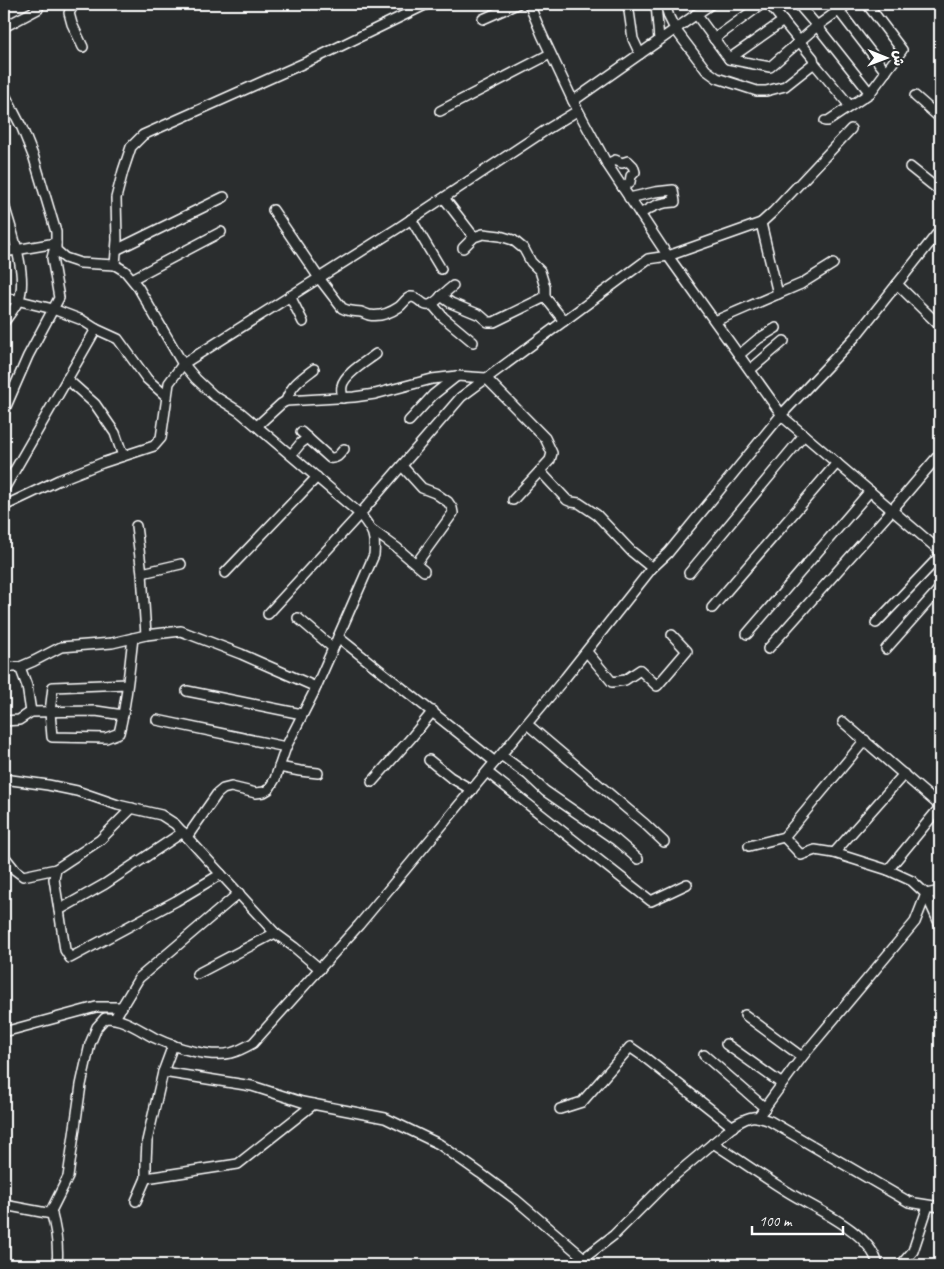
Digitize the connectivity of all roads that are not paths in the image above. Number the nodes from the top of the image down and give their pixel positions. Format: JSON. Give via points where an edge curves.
{"nodes":[{"id":1,"x":39,"y":4,"type":"edge"},
{"id":2,"x":74,"y":4,"type":"edge"},
{"id":3,"x":427,"y":4,"type":"edge"},
{"id":4,"x":516,"y":4,"type":"edge"},
{"id":5,"x":529,"y":4,"type":"edge"},
{"id":6,"x":628,"y":4,"type":"edge"},
{"id":7,"x":656,"y":4,"type":"edge"},
{"id":8,"x":665,"y":4,"type":"edge"},
{"id":9,"x":711,"y":4,"type":"edge"},
{"id":10,"x":762,"y":4,"type":"edge"},
{"id":11,"x":769,"y":4,"type":"edge"},
{"id":12,"x":848,"y":4,"type":"edge"},
{"id":13,"x":867,"y":4,"type":"edge"},
{"id":14,"x":801,"y":5,"type":"edge"},
{"id":15,"x":839,"y":11,"type":"junction"},
{"id":16,"x":696,"y":14,"type":"junction"},
{"id":17,"x":483,"y":19,"type":"dead end"},
{"id":18,"x":783,"y":21,"type":"junction"},
{"id":19,"x":817,"y":26,"type":"junction"},
{"id":20,"x":4,"y":27,"type":"edge"},
{"id":21,"x":675,"y":29,"type":"junction"},
{"id":22,"x":714,"y":39,"type":"junction"},
{"id":23,"x":659,"y":40,"type":"junction"},
{"id":24,"x":800,"y":43,"type":"junction"},
{"id":25,"x":83,"y":47,"type":"dead end"},
{"id":26,"x":550,"y":54,"type":"junction"},
{"id":27,"x":640,"y":54,"type":"junction"},
{"id":28,"x":729,"y":59,"type":"junction"},
{"id":29,"x":814,"y":63,"type":"junction"},
{"id":30,"x":886,"y":72,"type":"junction"},
{"id":31,"x":4,"y":93,"type":"edge"},
{"id":32,"x":870,"y":93,"type":"junction"},
{"id":33,"x":914,"y":96,"type":"dead end"},
{"id":34,"x":572,"y":101,"type":"junction"},
{"id":35,"x":850,"y":106,"type":"junction"},
{"id":36,"x":440,"y":111,"type":"dead end"},
{"id":37,"x":577,"y":111,"type":"junction"},
{"id":38,"x":940,"y":118,"type":"edge"},
{"id":39,"x":825,"y":121,"type":"dead end"},
{"id":40,"x":852,"y":129,"type":"dead end"},
{"id":41,"x":607,"y":164,"type":"junction"},
{"id":42,"x":910,"y":167,"type":"dead end"},
{"id":43,"x":623,"y":188,"type":"junction"},
{"id":44,"x":940,"y":190,"type":"edge"},
{"id":45,"x":224,"y":197,"type":"dead end"},
{"id":46,"x":444,"y":198,"type":"junction"},
{"id":47,"x":630,"y":198,"type":"junction"},
{"id":48,"x":4,"y":205,"type":"edge"},
{"id":49,"x":273,"y":210,"type":"dead end"},
{"id":50,"x":640,"y":214,"type":"junction"},
{"id":51,"x":411,"y":219,"type":"junction"},
{"id":52,"x":761,"y":223,"type":"junction"},
{"id":53,"x":940,"y":230,"type":"edge"},
{"id":54,"x":221,"y":232,"type":"dead end"},
{"id":55,"x":474,"y":237,"type":"junction"},
{"id":56,"x":56,"y":243,"type":"junction"},
{"id":57,"x":463,"y":248,"type":"dead end"},
{"id":58,"x":17,"y":250,"type":"junction"},
{"id":59,"x":116,"y":250,"type":"junction"},
{"id":60,"x":4,"y":252,"type":"edge"},
{"id":61,"x":668,"y":256,"type":"junction"},
{"id":62,"x":833,"y":264,"type":"dead end"},
{"id":63,"x":115,"y":265,"type":"junction"},
{"id":64,"x":441,"y":269,"type":"dead end"},
{"id":65,"x":319,"y":278,"type":"junction"},
{"id":66,"x":132,"y":279,"type":"junction"},
{"id":67,"x":897,"y":284,"type":"junction"},
{"id":68,"x":453,"y":286,"type":"dead end"},
{"id":69,"x":778,"y":294,"type":"junction"},
{"id":70,"x":290,"y":296,"type":"junction"},
{"id":71,"x":442,"y":296,"type":"junction"},
{"id":72,"x":4,"y":297,"type":"edge"},
{"id":73,"x":545,"y":297,"type":"junction"},
{"id":74,"x":19,"y":301,"type":"junction"},
{"id":75,"x":432,"y":304,"type":"junction"},
{"id":76,"x":53,"y":309,"type":"junction"},
{"id":77,"x":564,"y":321,"type":"junction"},
{"id":78,"x":715,"y":321,"type":"junction"},
{"id":79,"x":4,"y":322,"type":"edge"},
{"id":80,"x":303,"y":322,"type":"dead end"},
{"id":81,"x":940,"y":326,"type":"edge"},
{"id":82,"x":776,"y":328,"type":"dead end"},
{"id":83,"x":96,"y":329,"type":"junction"},
{"id":84,"x":784,"y":341,"type":"dead end"},
{"id":85,"x":473,"y":342,"type":"dead end"},
{"id":86,"x":376,"y":354,"type":"dead end"},
{"id":87,"x":740,"y":355,"type":"junction"},
{"id":88,"x":184,"y":364,"type":"junction"},
{"id":89,"x":314,"y":369,"type":"dead end"},
{"id":90,"x":750,"y":370,"type":"junction"},
{"id":91,"x":457,"y":376,"type":"junction"},
{"id":92,"x":486,"y":378,"type":"junction"},
{"id":93,"x":67,"y":379,"type":"junction"},
{"id":94,"x":166,"y":397,"type":"junction"},
{"id":95,"x":343,"y":398,"type":"junction"},
{"id":96,"x":286,"y":401,"type":"junction"},
{"id":97,"x":4,"y":411,"type":"edge"},
{"id":98,"x":782,"y":414,"type":"junction"},
{"id":99,"x":409,"y":421,"type":"dead end"},
{"id":100,"x":257,"y":426,"type":"junction"},
{"id":101,"x":804,"y":434,"type":"junction"},
{"id":102,"x":344,"y":449,"type":"dead end"},
{"id":103,"x":290,"y":455,"type":"junction"},
{"id":104,"x":123,"y":456,"type":"junction"},
{"id":105,"x":938,"y":456,"type":"dead end"},
{"id":106,"x":837,"y":463,"type":"junction"},
{"id":107,"x":402,"y":466,"type":"junction"},
{"id":108,"x":540,"y":471,"type":"junction"},
{"id":109,"x":317,"y":477,"type":"junction"},
{"id":110,"x":4,"y":489,"type":"edge"},
{"id":111,"x":870,"y":490,"type":"junction"},
{"id":112,"x":513,"y":500,"type":"dead end"},
{"id":113,"x":5,"y":504,"type":"edge"},
{"id":114,"x":892,"y":510,"type":"junction"},
{"id":115,"x":360,"y":514,"type":"junction"},
{"id":116,"x":136,"y":526,"type":"dead end"},
{"id":117,"x":372,"y":530,"type":"junction"},
{"id":118,"x":940,"y":551,"type":"edge"},
{"id":119,"x":940,"y":556,"type":"edge"},
{"id":120,"x":181,"y":564,"type":"dead end"},
{"id":121,"x":416,"y":564,"type":"junction"},
{"id":122,"x":652,"y":568,"type":"junction"},
{"id":123,"x":424,"y":571,"type":"dead end"},
{"id":124,"x":142,"y":573,"type":"junction"},
{"id":125,"x":689,"y":573,"type":"dead end"},
{"id":126,"x":225,"y":574,"type":"dead end"},
{"id":127,"x":940,"y":588,"type":"edge"},
{"id":128,"x":712,"y":608,"type":"dead end"},
{"id":129,"x":268,"y":614,"type":"dead end"},
{"id":130,"x":298,"y":618,"type":"dead end"},
{"id":131,"x":876,"y":623,"type":"dead end"},
{"id":132,"x":672,"y":634,"type":"dead end"},
{"id":133,"x":747,"y":634,"type":"dead end"},
{"id":134,"x":146,"y":635,"type":"junction"},
{"id":135,"x":338,"y":637,"type":"junction"},
{"id":136,"x":133,"y":638,"type":"junction"},
{"id":137,"x":333,"y":648,"type":"junction"},
{"id":138,"x":768,"y":649,"type":"dead end"},
{"id":139,"x":886,"y":649,"type":"dead end"},
{"id":140,"x":587,"y":652,"type":"junction"},
{"id":141,"x":20,"y":666,"type":"junction"},
{"id":142,"x":4,"y":667,"type":"edge"},
{"id":143,"x":127,"y":684,"type":"junction"},
{"id":144,"x":316,"y":687,"type":"junction"},
{"id":145,"x":187,"y":691,"type":"dead end"},
{"id":146,"x":433,"y":711,"type":"junction"},
{"id":147,"x":31,"y":712,"type":"junction"},
{"id":148,"x":50,"y":712,"type":"junction"},
{"id":149,"x":302,"y":714,"type":"junction"},
{"id":150,"x":124,"y":715,"type":"junction"},
{"id":151,"x":157,"y":720,"type":"dead end"},
{"id":152,"x":4,"y":721,"type":"edge"},
{"id":153,"x":843,"y":722,"type":"dead end"},
{"id":154,"x":527,"y":724,"type":"junction"},
{"id":155,"x":864,"y":740,"type":"junction"},
{"id":156,"x":286,"y":747,"type":"junction"},
{"id":157,"x":498,"y":758,"type":"junction"},
{"id":158,"x":429,"y":760,"type":"dead end"},
{"id":159,"x":279,"y":767,"type":"junction"},
{"id":160,"x":487,"y":772,"type":"junction"},
{"id":161,"x":318,"y":773,"type":"dead end"},
{"id":162,"x":904,"y":774,"type":"junction"},
{"id":163,"x":4,"y":778,"type":"edge"},
{"id":164,"x":372,"y":782,"type":"dead end"},
{"id":165,"x":472,"y":790,"type":"junction"},
{"id":166,"x":940,"y":806,"type":"edge"},
{"id":167,"x":132,"y":808,"type":"junction"},
{"id":168,"x":185,"y":835,"type":"junction"},
{"id":169,"x":784,"y":837,"type":"junction"},
{"id":170,"x":664,"y":842,"type":"dead end"},
{"id":171,"x":749,"y":846,"type":"dead end"},
{"id":172,"x":834,"y":853,"type":"junction"},
{"id":173,"x":4,"y":856,"type":"edge"},
{"id":174,"x":638,"y":859,"type":"dead end"},
{"id":175,"x":56,"y":869,"type":"junction"},
{"id":176,"x":888,"y":870,"type":"junction"},
{"id":177,"x":221,"y":874,"type":"junction"},
{"id":178,"x":687,"y":884,"type":"dead end"},
{"id":179,"x":940,"y":891,"type":"edge"},
{"id":180,"x":239,"y":892,"type":"junction"},
{"id":181,"x":926,"y":894,"type":"junction"},
{"id":182,"x":59,"y":910,"type":"junction"},
{"id":183,"x":940,"y":925,"type":"edge"},
{"id":184,"x":275,"y":933,"type":"junction"},
{"id":185,"x":320,"y":969,"type":"junction"},
{"id":186,"x":197,"y":974,"type":"dead end"},
{"id":187,"x":122,"y":1007,"type":"junction"},
{"id":188,"x":745,"y":1015,"type":"dead end"},
{"id":189,"x":115,"y":1018,"type":"junction"},
{"id":190,"x":4,"y":1032,"type":"edge"},
{"id":191,"x":726,"y":1044,"type":"dead end"},
{"id":192,"x":173,"y":1045,"type":"junction"},
{"id":193,"x":704,"y":1054,"type":"dead end"},
{"id":194,"x":802,"y":1057,"type":"junction"},
{"id":195,"x":163,"y":1072,"type":"junction"},
{"id":196,"x":782,"y":1084,"type":"junction"},
{"id":197,"x":314,"y":1104,"type":"junction"},
{"id":198,"x":765,"y":1108,"type":"junction"},
{"id":199,"x":560,"y":1109,"type":"dead end"},
{"id":200,"x":758,"y":1117,"type":"junction"},
{"id":201,"x":733,"y":1127,"type":"junction"},
{"id":202,"x":713,"y":1143,"type":"junction"},
{"id":203,"x":146,"y":1178,"type":"junction"},
{"id":204,"x":136,"y":1201,"type":"dead end"},
{"id":205,"x":4,"y":1205,"type":"edge"},
{"id":206,"x":928,"y":1206,"type":"junction"},
{"id":207,"x":940,"y":1207,"type":"edge"},
{"id":208,"x":52,"y":1214,"type":"junction"},
{"id":209,"x":584,"y":1258,"type":"junction"},
{"id":210,"x":57,"y":1265,"type":"edge"},
{"id":211,"x":575,"y":1265,"type":"edge"},
{"id":212,"x":878,"y":1265,"type":"edge"},
{"id":213,"x":901,"y":1265,"type":"edge"}],
"edges":[{"from":1,"to":20,"type":"street","via":[[38,8]]},
{"from":2,"to":25,"type":"street","via":[[69,13]]},
{"from":3,"to":59,"type":"street","via":[[143,135],[131,147],[116,198]]},
{"from":4,"to":17,"type":"street"},
{"from":5,"to":26,"type":"street"},
{"from":6,"to":27,"type":"street","via":[[633,39]]},
{"from":7,"to":23,"type":"street"},
{"from":8,"to":21,"type":"street"},
{"from":9,"to":16,"type":"street"},
{"from":10,"to":22,"type":"street"},
{"from":11,"to":18,"type":"street"},
{"from":12,"to":15,"type":"street"},
{"from":13,"to":30,"type":"street","via":[[902,50]]},
{"from":14,"to":19,"type":"street"},
{"from":15,"to":19,"type":"street"},
{"from":15,"to":30,"type":"street"},
{"from":16,"to":21,"type":"street"},
{"from":16,"to":22,"type":"street"},
{"from":18,"to":24,"type":"street"},
{"from":18,"to":28,"type":"street"},
{"from":19,"to":24,"type":"street"},
{"from":19,"to":32,"type":"street"},
{"from":21,"to":23,"type":"street"},
{"from":21,"to":29,"type":"street","via":[[706,70],[716,78],[757,91],[766,92],[786,86]]},
{"from":22,"to":28,"type":"street"},
{"from":23,"to":27,"type":"street"},
{"from":24,"to":28,"type":"street","via":[[770,67]]},
{"from":24,"to":29,"type":"street"},
{"from":26,"to":34,"type":"street"},
{"from":26,"to":36,"type":"street"},
{"from":27,"to":34,"type":"street"},
{"from":29,"to":35,"type":"street"},
{"from":30,"to":32,"type":"street"},
{"from":31,"to":56,"type":"street","via":[[34,158],[56,232]]},
{"from":32,"to":35,"type":"street"},
{"from":33,"to":38,"type":"street"},
{"from":34,"to":37,"type":"street"},
{"from":35,"to":39,"type":"street"},
{"from":37,"to":41,"type":"street"},
{"from":37,"to":46,"type":"street"},
{"from":40,"to":52,"type":"street"},
{"from":41,"to":43,"type":"street"},
{"from":41,"to":43,"type":"street","via":[[615,160],[628,161],[633,166],[635,172]]},
{"from":42,"to":44,"type":"street"},
{"from":43,"to":47,"type":"street"},
{"from":45,"to":59,"type":"street"},
{"from":46,"to":51,"type":"street"},
{"from":46,"to":55,"type":"street"},
{"from":47,"to":50,"type":"street"},
{"from":47,"to":50,"type":"street","via":[[673,190],[674,202],[653,206]]},
{"from":48,"to":58,"type":"street"},
{"from":49,"to":65,"type":"street"},
{"from":50,"to":61,"type":"street"},
{"from":51,"to":64,"type":"street"},
{"from":51,"to":65,"type":"street"},
{"from":52,"to":61,"type":"street"},
{"from":52,"to":69,"type":"street"},
{"from":53,"to":67,"type":"street"},
{"from":54,"to":66,"type":"street"},
{"from":55,"to":57,"type":"street"},
{"from":55,"to":73,"type":"street","via":[[483,234],[513,240],[524,249],[540,272]]},
{"from":56,"to":58,"type":"street"},
{"from":56,"to":63,"type":"street","via":[[56,250],[65,258],[80,263]]},
{"from":56,"to":76,"type":"street","via":[[52,258],[59,298]]},
{"from":58,"to":60,"type":"street"},
{"from":58,"to":74,"type":"street","via":[[22,289]]},
{"from":59,"to":63,"type":"street"},
{"from":61,"to":77,"type":"street","via":[[648,259]]},
{"from":61,"to":78,"type":"street"},
{"from":62,"to":69,"type":"street"},
{"from":63,"to":66,"type":"street"},
{"from":65,"to":70,"type":"street"},
{"from":65,"to":75,"type":"street","via":[[347,311],[384,314],[412,297],[424,305]]},
{"from":66,"to":88,"type":"street"},
{"from":67,"to":81,"type":"street"},
{"from":67,"to":98,"type":"street","via":[[855,337]]},
{"from":68,"to":71,"type":"street"},
{"from":69,"to":78,"type":"street"},
{"from":70,"to":80,"type":"street"},
{"from":70,"to":88,"type":"street"},
{"from":71,"to":73,"type":"street","via":[[488,322]]},
{"from":71,"to":75,"type":"street"},
{"from":72,"to":74,"type":"street"},
{"from":73,"to":77,"type":"street"},
{"from":74,"to":76,"type":"street"},
{"from":74,"to":79,"type":"street"},
{"from":75,"to":85,"type":"street","via":[[443,318]]},
{"from":76,"to":83,"type":"street"},
{"from":76,"to":97,"type":"street"},
{"from":77,"to":92,"type":"street"},
{"from":78,"to":87,"type":"street"},
{"from":82,"to":87,"type":"street"},
{"from":83,"to":93,"type":"street"},
{"from":83,"to":94,"type":"street","via":[[118,339],[147,379]]},
{"from":84,"to":90,"type":"street"},
{"from":86,"to":95,"type":"street","via":[[342,383]]},
{"from":87,"to":90,"type":"street"},
{"from":88,"to":94,"type":"street","via":[[169,382]]},
{"from":88,"to":100,"type":"street","via":[[214,396]]},
{"from":89,"to":96,"type":"street","via":[[296,382]]},
{"from":90,"to":98,"type":"street"},
{"from":91,"to":92,"type":"street"},
{"from":91,"to":95,"type":"street"},
{"from":91,"to":99,"type":"street","via":[[433,395]]},
{"from":92,"to":107,"type":"street","via":[[461,397]]},
{"from":92,"to":108,"type":"street","via":[[545,438],[552,453]]},
{"from":93,"to":104,"type":"street","via":[[95,404],[116,433]]},
{"from":93,"to":110,"type":"street"},
{"from":94,"to":104,"type":"street","via":[[161,438],[154,446]]},
{"from":95,"to":96,"type":"street"},
{"from":96,"to":100,"type":"street"},
{"from":98,"to":101,"type":"street"},
{"from":98,"to":122,"type":"street","via":[[668,553]]},
{"from":100,"to":103,"type":"street"},
{"from":101,"to":106,"type":"street"},
{"from":101,"to":125,"type":"street"},
{"from":102,"to":103,"type":"street","via":[[337,457],[330,458],[305,435]]},
{"from":103,"to":109,"type":"street"},
{"from":104,"to":113,"type":"street"},
{"from":105,"to":114,"type":"street"},
{"from":106,"to":111,"type":"street"},
{"from":106,"to":128,"type":"street"},
{"from":107,"to":115,"type":"street"},
{"from":107,"to":121,"type":"street","via":[[422,488],[448,502],[453,514]]},
{"from":108,"to":112,"type":"street"},
{"from":108,"to":122,"type":"street","via":[[567,500],[579,502],[598,515],[631,551]]},
{"from":109,"to":115,"type":"street"},
{"from":109,"to":126,"type":"street"},
{"from":111,"to":114,"type":"street"},
{"from":111,"to":133,"type":"street"},
{"from":114,"to":118,"type":"street"},
{"from":114,"to":138,"type":"street"},
{"from":115,"to":117,"type":"street"},
{"from":115,"to":129,"type":"street"},
{"from":116,"to":124,"type":"street"},
{"from":117,"to":121,"type":"street"},
{"from":117,"to":135,"type":"street","via":[[374,554]]},
{"from":119,"to":131,"type":"street"},
{"from":120,"to":124,"type":"street"},
{"from":121,"to":123,"type":"street"},
{"from":122,"to":140,"type":"street"},
{"from":124,"to":134,"type":"street"},
{"from":127,"to":139,"type":"street"},
{"from":130,"to":137,"type":"street"},
{"from":132,"to":140,"type":"street","via":[[687,651],[656,686],[640,670],[625,680],[612,682]]},
{"from":134,"to":136,"type":"street"},
{"from":134,"to":144,"type":"street","via":[[181,631]]},
{"from":135,"to":137,"type":"street"},
{"from":135,"to":146,"type":"street"},
{"from":136,"to":141,"type":"street","via":[[61,647]]},
{"from":136,"to":143,"type":"street"},
{"from":137,"to":144,"type":"street"},
{"from":140,"to":154,"type":"street"},
{"from":141,"to":142,"type":"street"},
{"from":141,"to":147,"type":"street"},
{"from":143,"to":148,"type":"street","via":[[53,687]]},
{"from":143,"to":150,"type":"street"},
{"from":144,"to":149,"type":"street"},
{"from":145,"to":149,"type":"street"},
{"from":146,"to":157,"type":"street"},
{"from":146,"to":164,"type":"street"},
{"from":147,"to":148,"type":"street"},
{"from":147,"to":152,"type":"street","via":[[19,720]]},
{"from":148,"to":150,"type":"street","via":[[96,711]]},
{"from":148,"to":150,"type":"street","via":[[52,737],[106,738],[119,733]]},
{"from":149,"to":156,"type":"street"},
{"from":151,"to":156,"type":"street"},
{"from":153,"to":155,"type":"street"},
{"from":154,"to":157,"type":"street"},
{"from":154,"to":170,"type":"street"},
{"from":155,"to":162,"type":"street"},
{"from":155,"to":169,"type":"street"},
{"from":156,"to":159,"type":"street"},
{"from":157,"to":160,"type":"street"},
{"from":157,"to":174,"type":"street","via":[[528,775]]},
{"from":158,"to":165,"type":"street"},
{"from":159,"to":161,"type":"street"},
{"from":159,"to":168,"type":"street","via":[[275,779],[264,792],[231,787],[223,789]]},
{"from":160,"to":165,"type":"street"},
{"from":160,"to":178,"type":"street","via":[[651,901]]},
{"from":162,"to":166,"type":"street"},
{"from":162,"to":172,"type":"street"},
{"from":163,"to":167,"type":"street","via":[[68,789]]},
{"from":165,"to":185,"type":"street"},
{"from":166,"to":176,"type":"street"},
{"from":167,"to":168,"type":"street","via":[[161,815]]},
{"from":167,"to":175,"type":"street","via":[[100,840]]},
{"from":168,"to":177,"type":"street"},
{"from":168,"to":182,"type":"street"},
{"from":169,"to":171,"type":"street"},
{"from":169,"to":172,"type":"street","via":[[801,855],[816,850]]},
{"from":172,"to":176,"type":"street"},
{"from":173,"to":175,"type":"street","via":[[23,876]]},
{"from":175,"to":182,"type":"street","via":[[54,879]]},
{"from":176,"to":181,"type":"street","via":[[912,880]]},
{"from":177,"to":180,"type":"street"},
{"from":177,"to":182,"type":"street","via":[[70,958]]},
{"from":179,"to":181,"type":"street"},
{"from":180,"to":184,"type":"street"},
{"from":180,"to":187,"type":"street","via":[[139,978]]},
{"from":181,"to":183,"type":"street"},
{"from":181,"to":194,"type":"street","via":[[915,922]]},
{"from":184,"to":185,"type":"street"},
{"from":184,"to":186,"type":"street"},
{"from":185,"to":192,"type":"street","via":[[253,1043],[240,1050],[211,1054]]},
{"from":187,"to":189,"type":"street"},
{"from":187,"to":190,"type":"street","via":[[96,1007]]},
{"from":188,"to":194,"type":"street"},
{"from":189,"to":192,"type":"street"},
{"from":189,"to":208,"type":"street","via":[[105,1018],[90,1044],[68,1177]]},
{"from":191,"to":196,"type":"street"},
{"from":192,"to":195,"type":"street"},
{"from":193,"to":198,"type":"street"},
{"from":194,"to":196,"type":"street"},
{"from":195,"to":197,"type":"street","via":[[252,1086]]},
{"from":195,"to":203,"type":"street","via":[[147,1141]]},
{"from":196,"to":198,"type":"street"},
{"from":197,"to":203,"type":"street","via":[[238,1164]]},
{"from":197,"to":209,"type":"street","via":[[385,1118],[439,1144],[515,1199]]},
{"from":198,"to":200,"type":"street"},
{"from":199,"to":201,"type":"street","via":[[582,1102],[630,1047]]},
{"from":200,"to":201,"type":"street","via":[[748,1117]]},
{"from":200,"to":206,"type":"street","via":[[909,1202]]},
{"from":201,"to":202,"type":"street"},
{"from":202,"to":209,"type":"street","via":[[668,1181],[614,1236]]},
{"from":202,"to":212,"type":"street","via":[[789,1193],[840,1221],[864,1241]]},
{"from":203,"to":204,"type":"street"},
{"from":205,"to":208,"type":"street"},
{"from":206,"to":207,"type":"street"},
{"from":206,"to":213,"type":"street","via":[[913,1251]]},
{"from":208,"to":210,"type":"street","via":[[59,1251]]},
{"from":209,"to":211,"type":"street"}]}
